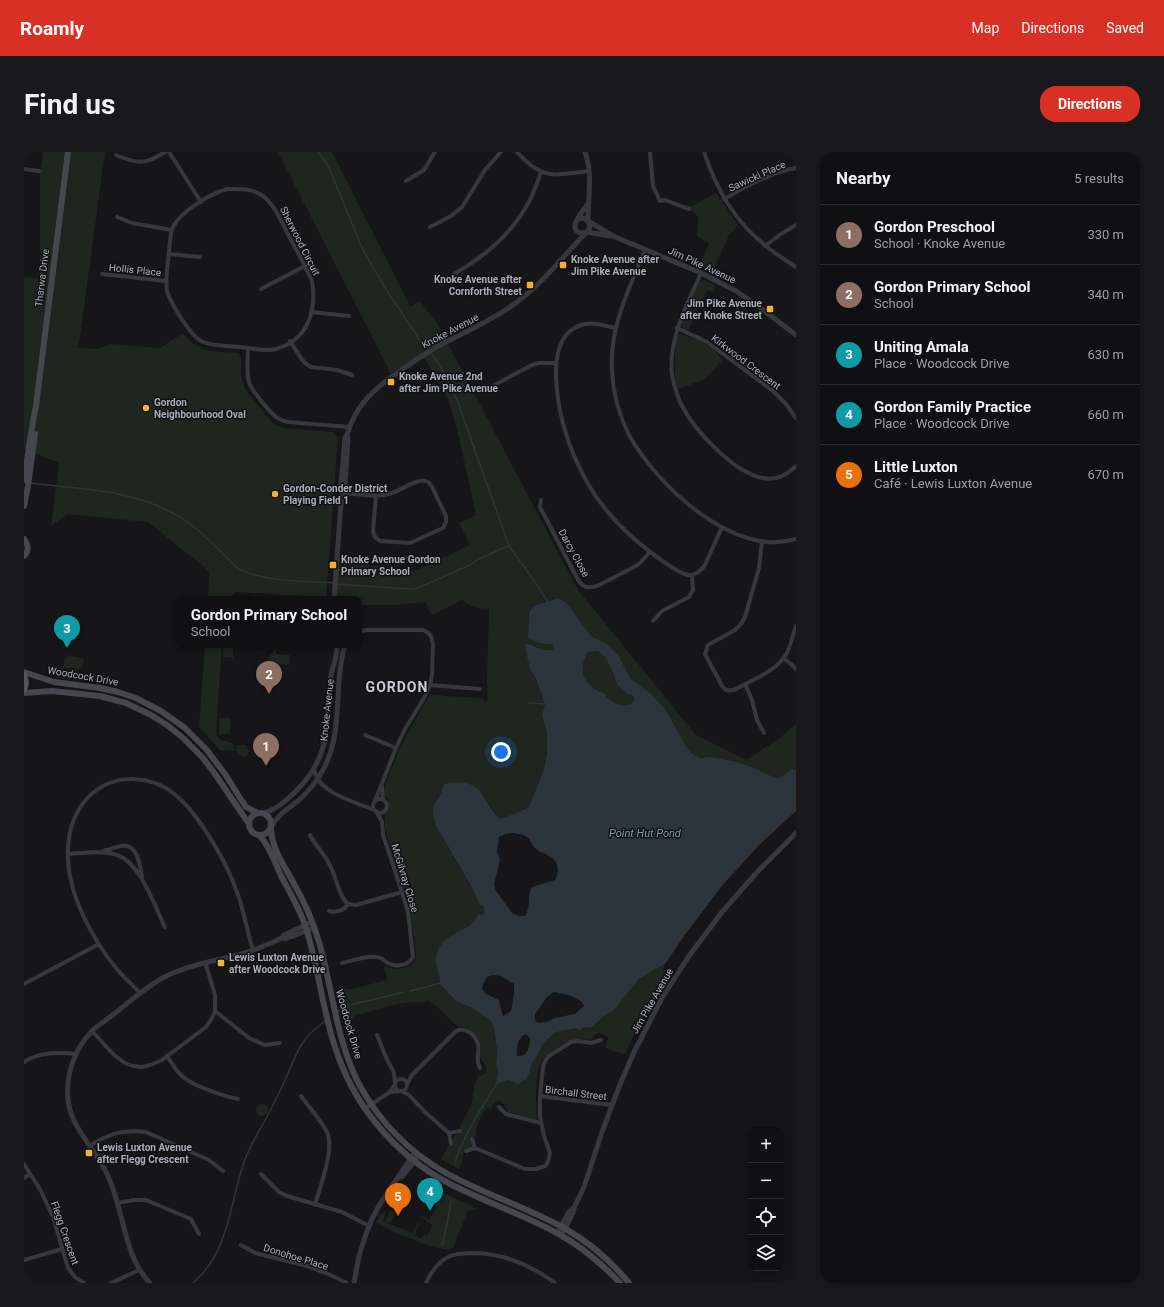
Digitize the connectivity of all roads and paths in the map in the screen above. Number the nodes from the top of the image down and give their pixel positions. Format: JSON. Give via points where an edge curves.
{"nodes":[{"id":1,"x":68,"y":152,"type":"edge"},
{"id":2,"x":165,"y":152,"type":"edge"},
{"id":3,"x":169,"y":152,"type":"edge"},
{"id":4,"x":435,"y":152,"type":"edge"},
{"id":5,"x":501,"y":152,"type":"edge"},
{"id":6,"x":516,"y":152,"type":"edge"},
{"id":7,"x":585,"y":152,"type":"edge"},
{"id":8,"x":650,"y":152,"type":"edge"},
{"id":9,"x":704,"y":152,"type":"edge"},
{"id":10,"x":116,"y":155,"type":"dead end"},
{"id":11,"x":796,"y":168,"type":"edge"},
{"id":12,"x":24,"y":169,"type":"edge"},
{"id":13,"x":39,"y":171,"type":"dead end"},
{"id":14,"x":589,"y":171,"type":"junction"},
{"id":15,"x":541,"y":172,"type":"junction"},
{"id":16,"x":406,"y":181,"type":"dead end"},
{"id":17,"x":724,"y":199,"type":"junction"},
{"id":18,"x":201,"y":202,"type":"junction"},
{"id":19,"x":588,"y":204,"type":"junction"},
{"id":20,"x":689,"y":209,"type":"dead end"},
{"id":21,"x":117,"y":217,"type":"dead end"},
{"id":22,"x":578,"y":219,"type":"junction"},
{"id":23,"x":588,"y":221,"type":"junction"},
{"id":24,"x":796,"y":225,"type":"edge"},
{"id":25,"x":430,"y":227,"type":"dead end"},
{"id":26,"x":172,"y":230,"type":"junction"},
{"id":27,"x":576,"y":230,"type":"junction"},
{"id":28,"x":586,"y":232,"type":"junction"},
{"id":29,"x":613,"y":236,"type":"junction"},
{"id":30,"x":765,"y":246,"type":"junction"},
{"id":31,"x":571,"y":248,"type":"junction"},
{"id":32,"x":645,"y":250,"type":"junction"},
{"id":33,"x":169,"y":254,"type":"junction"},
{"id":34,"x":200,"y":257,"type":"dead end"},
{"id":35,"x":305,"y":266,"type":"junction"},
{"id":36,"x":796,"y":267,"type":"edge"},
{"id":37,"x":701,"y":273,"type":"junction"},
{"id":38,"x":102,"y":274,"type":"dead end"},
{"id":39,"x":454,"y":274,"type":"dead end"},
{"id":40,"x":166,"y":281,"type":"junction"},
{"id":41,"x":261,"y":289,"type":"dead end"},
{"id":42,"x":311,"y":312,"type":"junction"},
{"id":43,"x":349,"y":316,"type":"dead end"},
{"id":44,"x":615,"y":328,"type":"junction"},
{"id":45,"x":678,"y":328,"type":"junction"},
{"id":46,"x":796,"y":335,"type":"edge"},
{"id":47,"x":290,"y":342,"type":"junction"},
{"id":48,"x":248,"y":348,"type":"junction"},
{"id":49,"x":556,"y":362,"type":"junction"},
{"id":50,"x":352,"y":375,"type":"dead end"},
{"id":51,"x":483,"y":391,"type":"dead end"},
{"id":52,"x":796,"y":418,"type":"edge"},
{"id":53,"x":349,"y":427,"type":"junction"},
{"id":54,"x":796,"y":466,"type":"edge"},
{"id":55,"x":28,"y":472,"type":"junction"},
{"id":56,"x":24,"y":480,"type":"edge"},
{"id":57,"x":342,"y":491,"type":"junction"},
{"id":58,"x":376,"y":495,"type":"junction"},
{"id":59,"x":541,"y":500,"type":"dead end"},
{"id":60,"x":24,"y":506,"type":"edge"},
{"id":61,"x":722,"y":527,"type":"junction"},
{"id":62,"x":796,"y":539,"type":"edge"},
{"id":63,"x":24,"y":540,"type":"edge"},
{"id":64,"x":762,"y":541,"type":"junction"},
{"id":65,"x":650,"y":552,"type":"junction"},
{"id":66,"x":25,"y":556,"type":"edge"},
{"id":67,"x":692,"y":575,"type":"junction"},
{"id":68,"x":335,"y":596,"type":"edge"},
{"id":69,"x":653,"y":621,"type":"dead end"},
{"id":70,"x":796,"y":626,"type":"edge"},
{"id":71,"x":362,"y":629,"type":"edge"},
{"id":72,"x":366,"y":630,"type":"junction"},
{"id":73,"x":362,"y":631,"type":"edge"},
{"id":74,"x":338,"y":648,"type":"edge"},
{"id":75,"x":344,"y":648,"type":"edge"},
{"id":76,"x":783,"y":658,"type":"junction"},
{"id":77,"x":796,"y":669,"type":"edge"},
{"id":78,"x":24,"y":673,"type":"edge"},
{"id":79,"x":745,"y":684,"type":"junction"},
{"id":80,"x":430,"y":685,"type":"junction"},
{"id":81,"x":480,"y":688,"type":"dead end"},
{"id":82,"x":24,"y":690,"type":"edge"},
{"id":83,"x":24,"y":693,"type":"edge"},
{"id":84,"x":764,"y":732,"type":"dead end"},
{"id":85,"x":365,"y":735,"type":"dead end"},
{"id":86,"x":396,"y":748,"type":"junction"},
{"id":87,"x":314,"y":769,"type":"junction"},
{"id":88,"x":317,"y":779,"type":"junction"},
{"id":89,"x":306,"y":780,"type":"junction"},
{"id":90,"x":382,"y":786,"type":"junction"},
{"id":91,"x":383,"y":800,"type":"junction"},
{"id":92,"x":375,"y":802,"type":"junction"},
{"id":93,"x":362,"y":805,"type":"junction"},
{"id":94,"x":375,"y":810,"type":"junction"},
{"id":95,"x":385,"y":810,"type":"junction"},
{"id":96,"x":261,"y":813,"type":"junction"},
{"id":97,"x":382,"y":822,"type":"junction"},
{"id":98,"x":249,"y":824,"type":"junction"},
{"id":99,"x":271,"y":827,"type":"junction"},
{"id":100,"x":796,"y":833,"type":"edge"},
{"id":101,"x":310,"y":835,"type":"dead end"},
{"id":102,"x":260,"y":836,"type":"junction"},
{"id":103,"x":89,"y":853,"type":"junction"},
{"id":104,"x":68,"y":854,"type":"junction"},
{"id":105,"x":146,"y":889,"type":"junction"},
{"id":106,"x":402,"y":892,"type":"junction"},
{"id":107,"x":348,"y":904,"type":"junction"},
{"id":108,"x":329,"y":911,"type":"dead end"},
{"id":109,"x":313,"y":925,"type":"junction"},
{"id":110,"x":165,"y":928,"type":"dead end"},
{"id":111,"x":306,"y":928,"type":"junction"},
{"id":112,"x":99,"y":944,"type":"junction"},
{"id":113,"x":253,"y":950,"type":"junction"},
{"id":114,"x":205,"y":962,"type":"junction"},
{"id":115,"x":342,"y":963,"type":"dead end"},
{"id":116,"x":24,"y":984,"type":"edge"},
{"id":117,"x":140,"y":993,"type":"junction"},
{"id":118,"x":215,"y":1011,"type":"junction"},
{"id":119,"x":92,"y":1031,"type":"junction"},
{"id":120,"x":377,"y":1035,"type":"dead end"},
{"id":121,"x":601,"y":1040,"type":"dead end"},
{"id":122,"x":280,"y":1043,"type":"dead end"},
{"id":123,"x":76,"y":1054,"type":"junction"},
{"id":124,"x":167,"y":1056,"type":"junction"},
{"id":125,"x":24,"y":1062,"type":"edge"},
{"id":126,"x":480,"y":1068,"type":"dead end"},
{"id":127,"x":394,"y":1073,"type":"junction"},
{"id":128,"x":412,"y":1075,"type":"junction"},
{"id":129,"x":402,"y":1079,"type":"junction"},
{"id":130,"x":395,"y":1084,"type":"junction"},
{"id":131,"x":407,"y":1085,"type":"junction"},
{"id":132,"x":400,"y":1091,"type":"junction"},
{"id":133,"x":390,"y":1092,"type":"junction"},
{"id":134,"x":409,"y":1095,"type":"junction"},
{"id":135,"x":300,"y":1096,"type":"dead end"},
{"id":136,"x":540,"y":1096,"type":"junction"},
{"id":137,"x":238,"y":1099,"type":"dead end"},
{"id":138,"x":371,"y":1104,"type":"junction"},
{"id":139,"x":611,"y":1105,"type":"junction"},
{"id":140,"x":499,"y":1107,"type":"dead end"},
{"id":141,"x":364,"y":1108,"type":"junction"},
{"id":142,"x":541,"y":1123,"type":"junction"},
{"id":143,"x":460,"y":1131,"type":"dead end"},
{"id":144,"x":449,"y":1133,"type":"junction"},
{"id":145,"x":472,"y":1139,"type":"dead end"},
{"id":146,"x":451,"y":1144,"type":"dead end"},
{"id":147,"x":89,"y":1146,"type":"junction"},
{"id":148,"x":475,"y":1148,"type":"junction"},
{"id":149,"x":466,"y":1152,"type":"dead end"},
{"id":150,"x":417,"y":1154,"type":"junction"},
{"id":151,"x":412,"y":1159,"type":"junction"},
{"id":152,"x":24,"y":1164,"type":"edge"},
{"id":153,"x":223,"y":1171,"type":"dead end"},
{"id":154,"x":30,"y":1174,"type":"junction"},
{"id":155,"x":261,"y":1174,"type":"dead end"},
{"id":156,"x":24,"y":1178,"type":"edge"},
{"id":157,"x":118,"y":1203,"type":"junction"},
{"id":158,"x":315,"y":1205,"type":"junction"},
{"id":159,"x":369,"y":1226,"type":"junction"},
{"id":160,"x":563,"y":1228,"type":"junction"},
{"id":161,"x":199,"y":1234,"type":"dead end"},
{"id":162,"x":559,"y":1234,"type":"junction"},
{"id":163,"x":242,"y":1245,"type":"dead end"},
{"id":164,"x":62,"y":1250,"type":"junction"},
{"id":165,"x":24,"y":1260,"type":"edge"},
{"id":166,"x":139,"y":1270,"type":"junction"},
{"id":167,"x":84,"y":1283,"type":"edge"},
{"id":168,"x":111,"y":1283,"type":"edge"},
{"id":169,"x":150,"y":1283,"type":"edge"},
{"id":170,"x":347,"y":1283,"type":"edge"},
{"id":171,"x":354,"y":1283,"type":"edge"},
{"id":172,"x":426,"y":1283,"type":"edge"},
{"id":173,"x":555,"y":1283,"type":"edge"},
{"id":174,"x":620,"y":1283,"type":"edge"},
{"id":175,"x":629,"y":1283,"type":"edge"}],
"edges":[{"from":1,"to":55,"type":"main road","name":"Tharwa Drive"},
{"from":2,"to":10,"type":"street","via":[[150,161],[139,162]]},
{"from":3,"to":18,"type":"street"},
{"from":4,"to":16,"type":"street","via":[[424,170]]},
{"from":5,"to":25,"type":"street","via":[[485,170],[462,207]]},
{"from":6,"to":15,"type":"street"},
{"from":7,"to":14,"type":"street"},
{"from":8,"to":20,"type":"street","via":[[653,186],[660,201],[665,200]]},
{"from":9,"to":17,"type":"street"},
{"from":11,"to":17,"type":"street","name":"Sawicki Place","via":[[748,186]]},
{"from":12,"to":13,"type":"street"},
{"from":14,"to":15,"type":"street","via":[[560,174]]},
{"from":14,"to":19,"type":"street"},
{"from":15,"to":39,"type":"street","via":[[531,198],[506,234],[488,252]]},
{"from":17,"to":30,"type":"street","via":[[743,225]]},
{"from":18,"to":26,"type":"street","name":"Sherwood Circuit","via":[[183,214]]},
{"from":18,"to":35,"type":"street","name":"Sherwood Circuit","via":[[227,189],[259,193],[274,208]]},
{"from":19,"to":22,"type":"street"},
{"from":19,"to":23,"type":"street"},
{"from":21,"to":26,"type":"street","via":[[132,223]]},
{"from":22,"to":23,"type":"street"},
{"from":22,"to":27,"type":"street","via":[[575,224]]},
{"from":23,"to":28,"type":"street","via":[[590,227]]},
{"from":23,"to":29,"type":"street","name":"Jim Pike Avenue"},
{"from":24,"to":30,"type":"street"},
{"from":26,"to":33,"type":"street","name":"Sherwood Circuit"},
{"from":27,"to":28,"type":"street"},
{"from":27,"to":31,"type":"street","name":"Knoke Avenue"},
{"from":28,"to":29,"type":"street","name":"Jim Pike Avenue"},
{"from":28,"to":31,"type":"street","name":"Knoke Avenue"},
{"from":29,"to":32,"type":"street","name":"Jim Pike Avenue"},
{"from":30,"to":36,"type":"street"},
{"from":31,"to":53,"type":"street","name":"Knoke Avenue","via":[[542,280],[512,306],[435,348],[378,386],[357,410]]},
{"from":32,"to":37,"type":"street","name":"Jim Pike Avenue"},
{"from":32,"to":44,"type":"street"},
{"from":33,"to":34,"type":"street"},
{"from":33,"to":40,"type":"street","name":"Sherwood Circuit"},
{"from":35,"to":41,"type":"street"},
{"from":35,"to":42,"type":"street","name":"Sherwood Circuit","via":[[312,281]]},
{"from":37,"to":45,"type":"street"},
{"from":37,"to":46,"type":"street","name":"Jim Pike Avenue","via":[[736,291]]},
{"from":38,"to":40,"type":"street","name":"Hollis Place"},
{"from":40,"to":48,"type":"street","name":"Sherwood Circuit","via":[[172,301],[194,336],[210,344]]},
{"from":42,"to":43,"type":"street"},
{"from":42,"to":47,"type":"street","name":"Sherwood Circuit","via":[[303,332]]},
{"from":44,"to":49,"type":"street","via":[[592,324],[578,327],[568,334],[561,345]]},
{"from":44,"to":61,"type":"street","via":[[611,362],[613,388],[619,412],[629,434],[651,468],[673,491]]},
{"from":45,"to":52,"type":"street","name":"Kirkwood Crescent","via":[[707,342],[773,391]]},
{"from":45,"to":54,"type":"street","via":[[672,361],[675,387],[692,422],[706,439],[731,462],[756,476],[774,479],[788,474]]},
{"from":47,"to":48,"type":"street","name":"Sherwood Circuit","via":[[269,350]]},
{"from":47,"to":50,"type":"street","via":[[305,363],[311,367],[337,370]]},
{"from":48,"to":53,"type":"street","via":[[249,382],[281,421]]},
{"from":49,"to":51,"type":"street","via":[[532,365]]},
{"from":49,"to":65,"type":"street","via":[[563,423],[580,468],[594,493],[612,516]]},
{"from":53,"to":57,"type":"street","name":"Knoke Avenue"},
{"from":55,"to":56,"type":"main road","name":"Tharwa Drive"},
{"from":55,"to":60,"type":"main road","name":"Tharwa Drive"},
{"from":57,"to":58,"type":"street"},
{"from":57,"to":68,"type":"street","name":"Knoke Avenue"},
{"from":58,"to":58,"type":"street","via":[[393,493],[424,480],[431,485],[447,520],[443,528],[410,543],[378,540],[374,534]]},
{"from":59,"to":65,"type":"street","name":"Darcy Close","via":[[540,507],[574,573],[586,587],[597,586],[636,566]]},
{"from":61,"to":64,"type":"street"},
{"from":61,"to":67,"type":"street","via":[[702,570]]},
{"from":62,"to":64,"type":"street"},
{"from":63,"to":66,"type":"main road","via":[[28,547]]},
{"from":64,"to":79,"type":"street","via":[[759,568],[745,617],[735,630],[708,645],[705,651],[725,690],[734,690]]},
{"from":65,"to":67,"type":"street","via":[[680,572]]},
{"from":67,"to":69,"type":"street","via":[[693,590],[689,597],[662,612]]},
{"from":70,"to":76,"type":"street","via":[[791,644]]},
{"from":71,"to":72,"type":"street"},
{"from":72,"to":73,"type":"street"},
{"from":72,"to":80,"type":"street","via":[[427,632],[433,644]]},
{"from":74,"to":87,"type":"street","name":"Knoke Avenue","via":[[331,675],[327,732],[323,750]]},
{"from":75,"to":88,"type":"street","name":"Knoke Avenue","via":[[340,667],[336,729],[327,762]]},
{"from":76,"to":77,"type":"street"},
{"from":76,"to":79,"type":"street","via":[[772,669]]},
{"from":78,"to":82,"type":"main road"},
{"from":78,"to":96,"type":"main road","name":"Woodcock Drive","via":[[54,682],[118,692],[161,711],[202,744],[246,807]]},
{"from":79,"to":84,"type":"street","via":[[757,720]]},
{"from":80,"to":81,"type":"street"},
{"from":80,"to":86,"type":"street"},
{"from":83,"to":98,"type":"main road","name":"Woodcock Drive","via":[[57,691],[100,696],[151,715],[196,750]]},
{"from":85,"to":86,"type":"street"},
{"from":86,"to":90,"type":"street"},
{"from":87,"to":88,"type":"street"},
{"from":87,"to":89,"type":"street","name":"Knoke Avenue"},
{"from":88,"to":89,"type":"street"},
{"from":88,"to":93,"type":"street","via":[[343,798]]},
{"from":88,"to":99,"type":"street","name":"Knoke Avenue"},
{"from":89,"to":96,"type":"street","name":"Knoke Avenue","via":[[282,803],[270,811]]},
{"from":90,"to":91,"type":"street"},
{"from":90,"to":92,"type":"street"},
{"from":91,"to":92,"type":"street","via":[[378,799]]},
{"from":91,"to":95,"type":"street","via":[[387,805]]},
{"from":92,"to":93,"type":"street"},
{"from":92,"to":94,"type":"street"},
{"from":93,"to":94,"type":"street"},
{"from":94,"to":95,"type":"street"},
{"from":94,"to":97,"type":"street","name":"McGilvray Close"},
{"from":95,"to":97,"type":"street","name":"McGilvray Close"},
{"from":96,"to":98,"type":"main road","via":[[252,816]]},
{"from":96,"to":99,"type":"main road","via":[[269,817]]},
{"from":97,"to":106,"type":"street","name":"McGilvray Close","via":[[383,835]]},
{"from":98,"to":102,"type":"main road","via":[[251,831]]},
{"from":99,"to":102,"type":"main road","via":[[266,834]]},
{"from":99,"to":109,"type":"main road","name":"Woodcock Drive","via":[[276,853],[294,882]]},
{"from":100,"to":139,"type":"street","name":"Jim Pike Avenue","via":[[732,901],[679,971],[653,1014]]},
{"from":101,"to":107,"type":"street","via":[[328,860],[343,899]]},
{"from":102,"to":111,"type":"main road","name":"Woodcock Drive","via":[[269,847]]},
{"from":103,"to":104,"type":"street"},
{"from":103,"to":105,"type":"street","via":[[116,854],[128,860]]},
{"from":103,"to":105,"type":"street","via":[[122,846],[131,848],[138,857]]},
{"from":104,"to":112,"type":"street","via":[[72,887]]},
{"from":104,"to":113,"type":"street","via":[[72,825],[77,813],[96,790],[128,779],[161,785],[186,806],[220,855],[236,890]]},
{"from":105,"to":110,"type":"street"},
{"from":106,"to":107,"type":"street","via":[[356,905]]},
{"from":106,"to":115,"type":"street","name":"McGilvray Close","via":[[408,912],[413,952],[411,960],[395,966],[381,958],[370,957]]},
{"from":107,"to":108,"type":"street","via":[[345,909]]},
{"from":109,"to":111,"type":"street"},
{"from":109,"to":138,"type":"main road","name":"Woodcock Drive","via":[[348,1060]]},
{"from":111,"to":113,"type":"street"},
{"from":111,"to":141,"type":"main road","name":"Woodcock Drive","via":[[329,1026],[341,1064]]},
{"from":112,"to":116,"type":"street"},
{"from":112,"to":117,"type":"street"},
{"from":113,"to":114,"type":"street"},
{"from":114,"to":117,"type":"street","via":[[172,974]]},
{"from":114,"to":118,"type":"street","via":[[216,995]]},
{"from":117,"to":119,"type":"street"},
{"from":118,"to":122,"type":"street","via":[[249,1038],[265,1045]]},
{"from":118,"to":124,"type":"street","via":[[206,1027]]},
{"from":119,"to":123,"type":"street"},
{"from":119,"to":124,"type":"street","via":[[121,1061],[133,1066],[150,1065]]},
{"from":120,"to":127,"type":"street"},
{"from":121,"to":136,"type":"street","via":[[591,1043],[571,1042],[549,1056],[543,1067]]},
{"from":123,"to":125,"type":"street","via":[[49,1053]]},
{"from":123,"to":147,"type":"street","via":[[68,1082],[69,1106],[77,1127]]},
{"from":124,"to":137,"type":"street","via":[[189,1080],[222,1095]]},
{"from":126,"to":128,"type":"street","via":[[477,1042],[469,1032],[461,1029]]},
{"from":127,"to":129,"type":"street"},
{"from":127,"to":130,"type":"street"},
{"from":128,"to":129,"type":"street"},
{"from":128,"to":131,"type":"street"},
{"from":129,"to":130,"type":"street"},
{"from":129,"to":131,"type":"street","via":[[406,1080]]},
{"from":130,"to":132,"type":"street"},
{"from":130,"to":133,"type":"street"},
{"from":131,"to":132,"type":"street","via":[[405,1090]]},
{"from":131,"to":134,"type":"street"},
{"from":132,"to":133,"type":"street"},
{"from":132,"to":134,"type":"street"},
{"from":133,"to":138,"type":"street"},
{"from":134,"to":144,"type":"street"},
{"from":135,"to":158,"type":"street","via":[[327,1132],[330,1143]]},
{"from":136,"to":139,"type":"street","name":"Birchall Street"},
{"from":136,"to":142,"type":"street"},
{"from":138,"to":141,"type":"street"},
{"from":138,"to":150,"type":"main road","name":"Woodcock Drive","via":[[403,1142]]},
{"from":139,"to":160,"type":"street","name":"Jim Pike Avenue","via":[[590,1170]]},
{"from":140,"to":142,"type":"street","via":[[506,1114]]},
{"from":141,"to":151,"type":"main road","name":"Woodcock Drive","via":[[386,1135]]},
{"from":142,"to":148,"type":"street","via":[[550,1153],[548,1162],[542,1168],[525,1168]]},
{"from":143,"to":144,"type":"street"},
{"from":144,"to":146,"type":"street"},
{"from":145,"to":148,"type":"street"},
{"from":147,"to":153,"type":"street","via":[[112,1134],[146,1132],[209,1160]]},
{"from":147,"to":157,"type":"street","via":[[106,1171]]},
{"from":148,"to":149,"type":"street"},
{"from":150,"to":151,"type":"street"},
{"from":150,"to":160,"type":"main road","name":"Woodcock Drive","via":[[454,1177]]},
{"from":151,"to":159,"type":"street","via":[[380,1204]]},
{"from":151,"to":162,"type":"main road","name":"Woodcock Drive","via":[[449,1183]]},
{"from":152,"to":154,"type":"street","name":"Flegg Crescent"},
{"from":154,"to":156,"type":"street"},
{"from":154,"to":164,"type":"street","name":"Flegg Crescent","via":[[50,1210]]},
{"from":155,"to":158,"type":"street","via":[[287,1196]]},
{"from":157,"to":161,"type":"street","via":[[146,1200],[191,1219]]},
{"from":157,"to":166,"type":"street"},
{"from":158,"to":159,"type":"street","via":[[342,1212]]},
{"from":159,"to":171,"type":"street","via":[[359,1256]]},
{"from":160,"to":162,"type":"street","name":"Jim Pike Avenue"},
{"from":160,"to":175,"type":"main road","name":"Woodcock Drive","via":[[599,1253]]},
{"from":162,"to":174,"type":"main road","name":"Woodcock Drive","via":[[589,1254]]},
{"from":163,"to":170,"type":"street","name":"Donohoe Place","via":[[255,1253],[307,1266]]},
{"from":164,"to":165,"type":"street"},
{"from":164,"to":167,"type":"street","name":"Flegg Crescent","via":[[68,1268]]},
{"from":166,"to":168,"type":"street"},
{"from":166,"to":169,"type":"street"},
{"from":172,"to":173,"type":"street","via":[[431,1273],[444,1260],[464,1253],[485,1253],[509,1258],[540,1272]]}]}
